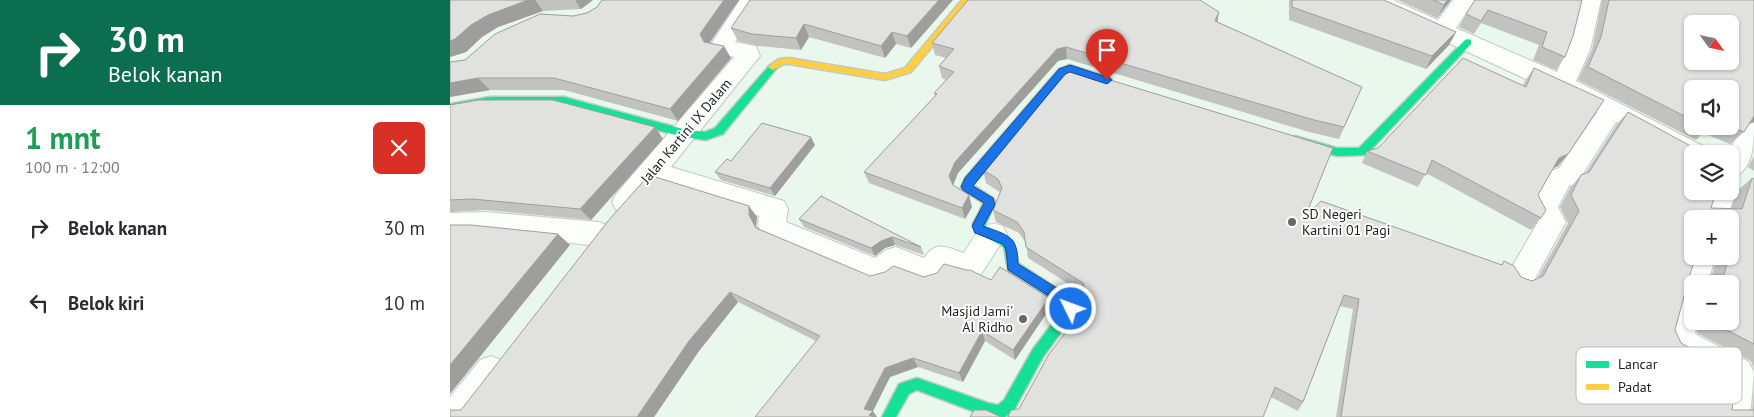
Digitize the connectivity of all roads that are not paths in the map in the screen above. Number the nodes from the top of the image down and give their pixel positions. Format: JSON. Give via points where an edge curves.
{"nodes":[{"id":1,"x":752,"y":0,"type":"edge"},
{"id":2,"x":967,"y":0,"type":"edge"},
{"id":3,"x":1374,"y":0,"type":"edge"},
{"id":4,"x":1464,"y":0,"type":"edge"},
{"id":5,"x":1590,"y":0,"type":"edge"},
{"id":6,"x":1442,"y":30,"type":"junction"},
{"id":7,"x":1468,"y":42,"type":"junction"},
{"id":8,"x":1116,"y":83,"type":"edge"},
{"id":9,"x":1563,"y":85,"type":"junction"},
{"id":10,"x":450,"y":108,"type":"edge"},
{"id":11,"x":1612,"y":109,"type":"junction"},
{"id":12,"x":1754,"y":132,"type":"edge"},
{"id":13,"x":684,"y":133,"type":"junction"},
{"id":14,"x":1282,"y":136,"type":"edge"},
{"id":15,"x":1684,"y":148,"type":"edge"},
{"id":16,"x":1739,"y":163,"type":"edge"},
{"id":17,"x":653,"y":172,"type":"junction"},
{"id":18,"x":450,"y":224,"type":"edge"},
{"id":19,"x":599,"y":234,"type":"junction"},
{"id":20,"x":993,"y":234,"type":"junction"},
{"id":21,"x":582,"y":256,"type":"edge"},
{"id":22,"x":1521,"y":277,"type":"edge"},
{"id":23,"x":1684,"y":319,"type":"edge"},
{"id":24,"x":1689,"y":347,"type":"edge"},
{"id":25,"x":506,"y":352,"type":"edge"},
{"id":26,"x":464,"y":387,"type":"edge"},
{"id":27,"x":1735,"y":404,"type":"edge"},
{"id":28,"x":455,"y":417,"type":"edge"},
{"id":29,"x":889,"y":417,"type":"edge"},
{"id":30,"x":1733,"y":417,"type":"edge"}],
"edges":[{"from":1,"to":13,"type":"street","name":"Jalan Kartini IX Dalam","via":[[720,47],[748,52],[748,56]]},
{"from":2,"to":13,"type":"street","via":[[908,70],[885,77],[782,61],[719,131],[706,136]]},
{"from":3,"to":6,"type":"street"},
{"from":4,"to":6,"type":"street"},
{"from":5,"to":9,"type":"street","via":[[1578,50]]},
{"from":6,"to":7,"type":"street"},
{"from":7,"to":9,"type":"street"},
{"from":7,"to":14,"type":"street","via":[[1362,152],[1340,152]]},
{"from":8,"to":20,"type":"street","via":[[1066,69],[969,181],[967,187],[989,201],[990,205],[979,220],[979,229]]},
{"from":9,"to":11,"type":"street"},
{"from":10,"to":13,"type":"street","via":[[490,101],[564,101]]},
{"from":11,"to":15,"type":"street"},
{"from":11,"to":22,"type":"street","via":[[1568,176],[1560,178],[1544,208],[1552,222]]},
{"from":12,"to":16,"type":"street"},
{"from":13,"to":17,"type":"street","name":"Jalan Kartini IX Dalam"},
{"from":17,"to":19,"type":"street","name":"Jalan Kartini IX Dalam"},
{"from":17,"to":20,"type":"street","via":[[774,209],[774,229],[876,272],[896,260],[928,272],[940,258],[970,267]]},
{"from":18,"to":19,"type":"street","via":[[485,223]]},
{"from":19,"to":21,"type":"street","name":"Jalan Kartini IX Dalam"},
{"from":20,"to":29,"type":"street","via":[[1011,244],[1011,262],[1016,270],[1068,301],[1072,304],[1071,309],[1038,353],[1009,405],[1000,412],[917,384],[904,389]]},
{"from":23,"to":24,"type":"street","via":[[1678,341]]},
{"from":25,"to":26,"type":"street"},
{"from":26,"to":28,"type":"street"},
{"from":27,"to":30,"type":"street"}]}
